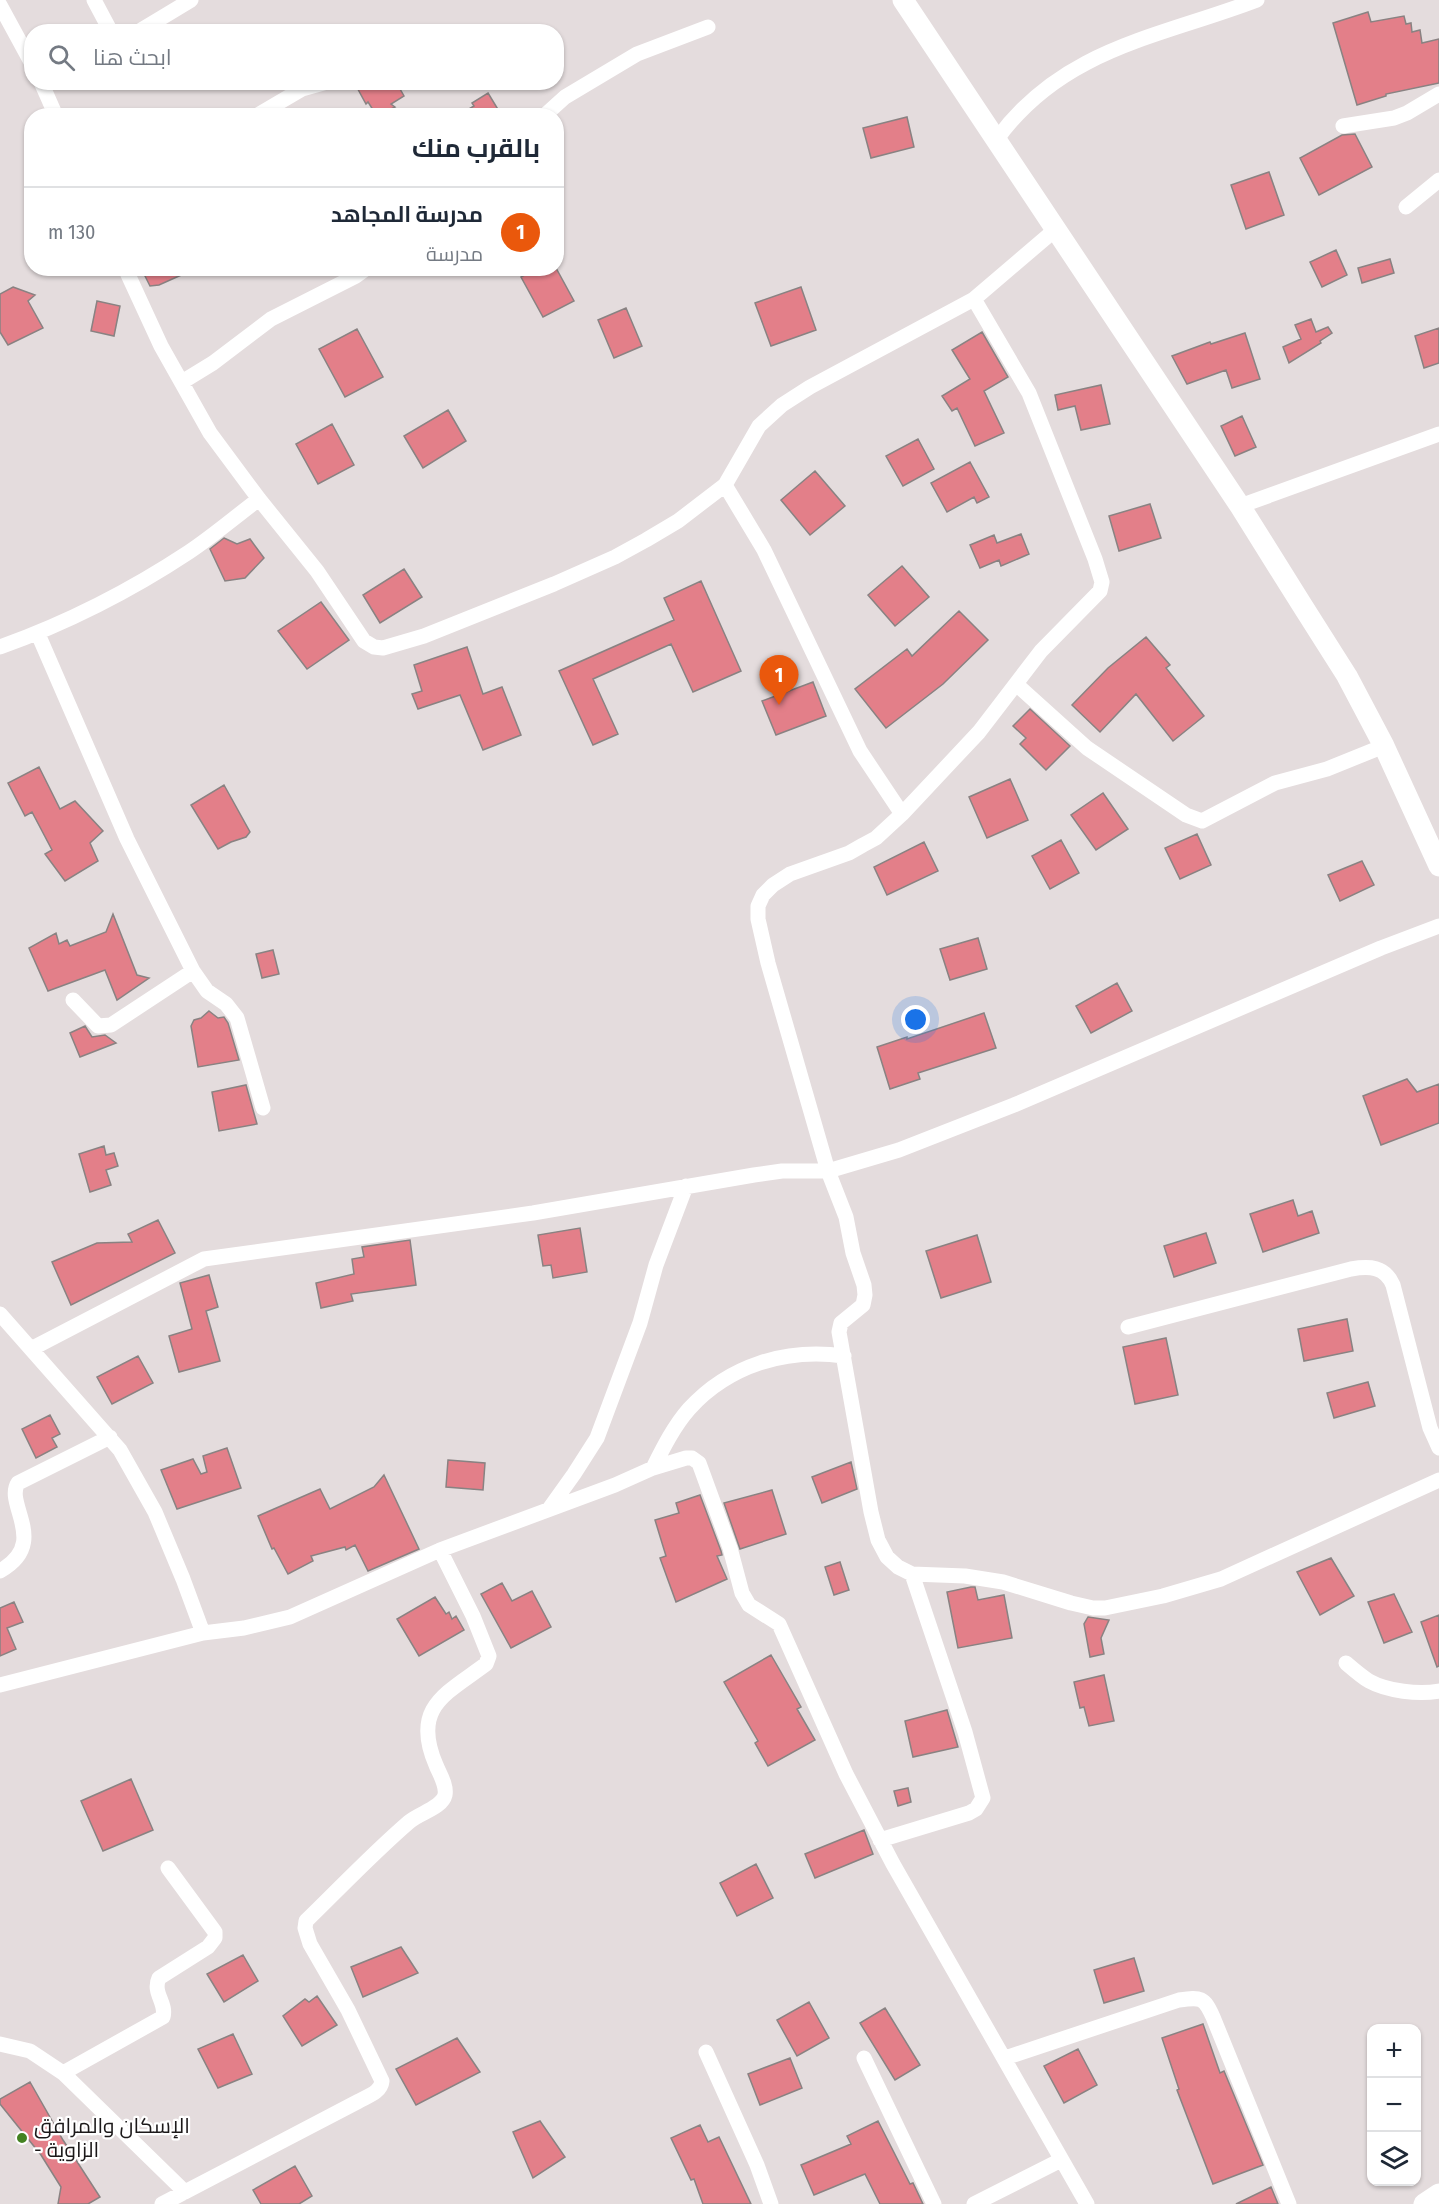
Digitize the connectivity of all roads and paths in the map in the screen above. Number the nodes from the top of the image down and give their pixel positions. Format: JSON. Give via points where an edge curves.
{"nodes":[{"id":1,"x":94,"y":0,"type":"edge"},
{"id":2,"x":191,"y":0,"type":"edge"},
{"id":3,"x":903,"y":0,"type":"edge"},
{"id":4,"x":1257,"y":0,"type":"edge"},
{"id":5,"x":0,"y":5,"type":"edge"},
{"id":6,"x":107,"y":24,"type":"edge"},
{"id":7,"x":151,"y":24,"type":"edge"},
{"id":8,"x":708,"y":27,"type":"dead end"},
{"id":9,"x":24,"y":49,"type":"edge"},
{"id":10,"x":45,"y":90,"type":"edge"},
{"id":11,"x":300,"y":90,"type":"edge"},
{"id":12,"x":1439,"y":94,"type":"edge"},
{"id":13,"x":52,"y":108,"type":"edge"},
{"id":14,"x":270,"y":108,"type":"edge"},
{"id":15,"x":554,"y":108,"type":"edge"},
{"id":16,"x":1343,"y":126,"type":"dead end"},
{"id":17,"x":997,"y":139,"type":"junction"},
{"id":18,"x":1439,"y":180,"type":"edge"},
{"id":19,"x":1406,"y":207,"type":"dead end"},
{"id":20,"x":1056,"y":229,"type":"junction"},
{"id":21,"x":129,"y":276,"type":"edge"},
{"id":22,"x":356,"y":276,"type":"edge"},
{"id":23,"x":974,"y":299,"type":"junction"},
{"id":24,"x":182,"y":382,"type":"junction"},
{"id":25,"x":1439,"y":434,"type":"edge"},
{"id":26,"x":725,"y":484,"type":"junction"},
{"id":27,"x":259,"y":499,"type":"junction"},
{"id":28,"x":1240,"y":506,"type":"junction"},
{"id":29,"x":38,"y":634,"type":"junction"},
{"id":30,"x":0,"y":647,"type":"edge"},
{"id":31,"x":1016,"y":684,"type":"junction"},
{"id":32,"x":1384,"y":746,"type":"junction"},
{"id":33,"x":902,"y":814,"type":"junction"},
{"id":34,"x":1439,"y":866,"type":"edge"},
{"id":35,"x":1439,"y":926,"type":"edge"},
{"id":36,"x":193,"y":971,"type":"junction"},
{"id":37,"x":73,"y":1000,"type":"dead end"},
{"id":38,"x":263,"y":1108,"type":"dead end"},
{"id":39,"x":828,"y":1171,"type":"junction"},
{"id":40,"x":686,"y":1186,"type":"junction"},
{"id":41,"x":0,"y":1314,"type":"edge"},
{"id":42,"x":1128,"y":1327,"type":"dead end"},
{"id":43,"x":31,"y":1349,"type":"junction"},
{"id":44,"x":844,"y":1356,"type":"junction"},
{"id":45,"x":110,"y":1437,"type":"junction"},
{"id":46,"x":1439,"y":1448,"type":"edge"},
{"id":47,"x":653,"y":1468,"type":"junction"},
{"id":48,"x":1439,"y":1480,"type":"edge"},
{"id":49,"x":549,"y":1509,"type":"junction"},
{"id":50,"x":440,"y":1550,"type":"junction"},
{"id":51,"x":0,"y":1571,"type":"edge"},
{"id":52,"x":912,"y":1574,"type":"junction"},
{"id":53,"x":203,"y":1633,"type":"junction"},
{"id":54,"x":1346,"y":1663,"type":"dead end"},
{"id":55,"x":0,"y":1685,"type":"edge"},
{"id":56,"x":1439,"y":1691,"type":"edge"},
{"id":57,"x":880,"y":1840,"type":"junction"},
{"id":58,"x":168,"y":1868,"type":"dead end"},
{"id":59,"x":0,"y":2044,"type":"edge"},
{"id":60,"x":706,"y":2052,"type":"dead end"},
{"id":61,"x":864,"y":2058,"type":"dead end"},
{"id":62,"x":1005,"y":2058,"type":"junction"},
{"id":63,"x":63,"y":2073,"type":"junction"},
{"id":64,"x":1061,"y":2160,"type":"junction"},
{"id":65,"x":185,"y":2192,"type":"junction"},
{"id":66,"x":1439,"y":2194,"type":"edge"},
{"id":67,"x":162,"y":2204,"type":"edge"},
{"id":68,"x":771,"y":2204,"type":"edge"},
{"id":69,"x":934,"y":2204,"type":"edge"},
{"id":70,"x":974,"y":2204,"type":"edge"},
{"id":71,"x":1088,"y":2204,"type":"edge"},
{"id":72,"x":1289,"y":2204,"type":"edge"},
{"id":73,"x":1424,"y":2204,"type":"edge"}],
"edges":[{"from":1,"to":6,"type":"street"},
{"from":2,"to":7,"type":"street"},
{"from":3,"to":17,"type":"main road"},
{"from":4,"to":17,"type":"street","via":[[1141,38],[1074,70],[1031,100]]},
{"from":5,"to":9,"type":"street"},
{"from":8,"to":15,"type":"street","via":[[637,54],[574,91]]},
{"from":10,"to":13,"type":"street"},
{"from":11,"to":14,"type":"street"},
{"from":12,"to":16,"type":"street","via":[[1394,118]]},
{"from":17,"to":20,"type":"main road"},
{"from":18,"to":19,"type":"street"},
{"from":20,"to":23,"type":"street"},
{"from":20,"to":28,"type":"main road"},
{"from":21,"to":24,"type":"street"},
{"from":22,"to":24,"type":"street","via":[[271,319]]},
{"from":23,"to":26,"type":"street","via":[[782,405],[759,426]]},
{"from":23,"to":31,"type":"street","via":[[1029,393],[1102,582],[1100,591],[1041,651]]},
{"from":24,"to":27,"type":"street","via":[[210,433]]},
{"from":25,"to":28,"type":"street"},
{"from":26,"to":27,"type":"street","via":[[678,521],[615,556],[424,636],[383,648],[364,641],[311,563]]},
{"from":26,"to":33,"type":"street","via":[[764,550],[860,752]]},
{"from":27,"to":29,"type":"street","via":[[189,551],[118,596]]},
{"from":28,"to":32,"type":"main road","via":[[1347,676]]},
{"from":29,"to":30,"type":"street"},
{"from":29,"to":36,"type":"street","via":[[127,839]]},
{"from":31,"to":32,"type":"street","via":[[1087,748],[1186,815],[1202,821],[1275,783],[1328,770]]},
{"from":31,"to":33,"type":"street","via":[[979,732]]},
{"from":32,"to":34,"type":"main road"},
{"from":33,"to":39,"type":"street","via":[[876,838],[849,853],[790,874],[763,895],[758,906],[768,963]]},
{"from":35,"to":39,"type":"street","via":[[1014,1105],[899,1150]]},
{"from":36,"to":37,"type":"street","via":[[111,1026],[99,1026]]},
{"from":36,"to":38,"type":"street","via":[[207,992],[226,1004],[237,1018]]},
{"from":39,"to":40,"type":"street","via":[[782,1171]]},
{"from":39,"to":44,"type":"street","via":[[846,1218],[865,1294],[863,1305],[841,1323]]},
{"from":40,"to":43,"type":"street","via":[[490,1219],[204,1259]]},
{"from":40,"to":49,"type":"street","via":[[597,1438]]},
{"from":41,"to":43,"type":"street"},
{"from":42,"to":46,"type":"street","via":[[1351,1269],[1366,1266],[1380,1270],[1393,1285],[1430,1428]]},
{"from":43,"to":45,"type":"street"},
{"from":44,"to":47,"type":"street","via":[[805,1353],[743,1368],[689,1409]]},
{"from":44,"to":52,"type":"street","via":[[878,1540],[887,1557]]},
{"from":45,"to":51,"type":"street","via":[[18,1483],[15,1490],[24,1545],[15,1561]]},
{"from":45,"to":53,"type":"street","via":[[155,1512]]},
{"from":47,"to":49,"type":"street"},
{"from":47,"to":57,"type":"street","via":[[686,1458],[699,1463],[742,1593],[749,1605],[779,1624],[841,1764]]},
{"from":48,"to":52,"type":"street","via":[[1221,1580],[1128,1605],[1093,1608],[1003,1582]]},
{"from":49,"to":50,"type":"street"},
{"from":50,"to":53,"type":"street","via":[[290,1617]]},
{"from":50,"to":65,"type":"street","via":[[489,1656],[486,1664],[434,1706],[427,1723],[427,1738],[445,1794],[441,1802],[416,1816],[378,1851],[306,1921],[305,1928],[364,2041],[381,2085],[359,2101]]},
{"from":52,"to":57,"type":"street","via":[[983,1798],[969,1813]]},
{"from":53,"to":55,"type":"street"},
{"from":54,"to":56,"type":"street","via":[[1369,1681],[1389,1688]]},
{"from":57,"to":62,"type":"street"},
{"from":58,"to":63,"type":"street","via":[[215,1932],[215,1938],[208,1947],[159,1978],[157,1990],[165,2009],[163,2017]]},
{"from":59,"to":63,"type":"street","via":[[30,2051]]},
{"from":60,"to":68,"type":"street"},
{"from":61,"to":69,"type":"street"},
{"from":62,"to":64,"type":"street"},
{"from":62,"to":72,"type":"street","via":[[1179,2000],[1197,1998],[1206,2002]]},
{"from":63,"to":65,"type":"street"},
{"from":64,"to":70,"type":"street"},
{"from":64,"to":71,"type":"street"},
{"from":65,"to":67,"type":"street"},
{"from":66,"to":73,"type":"main road"}]}
